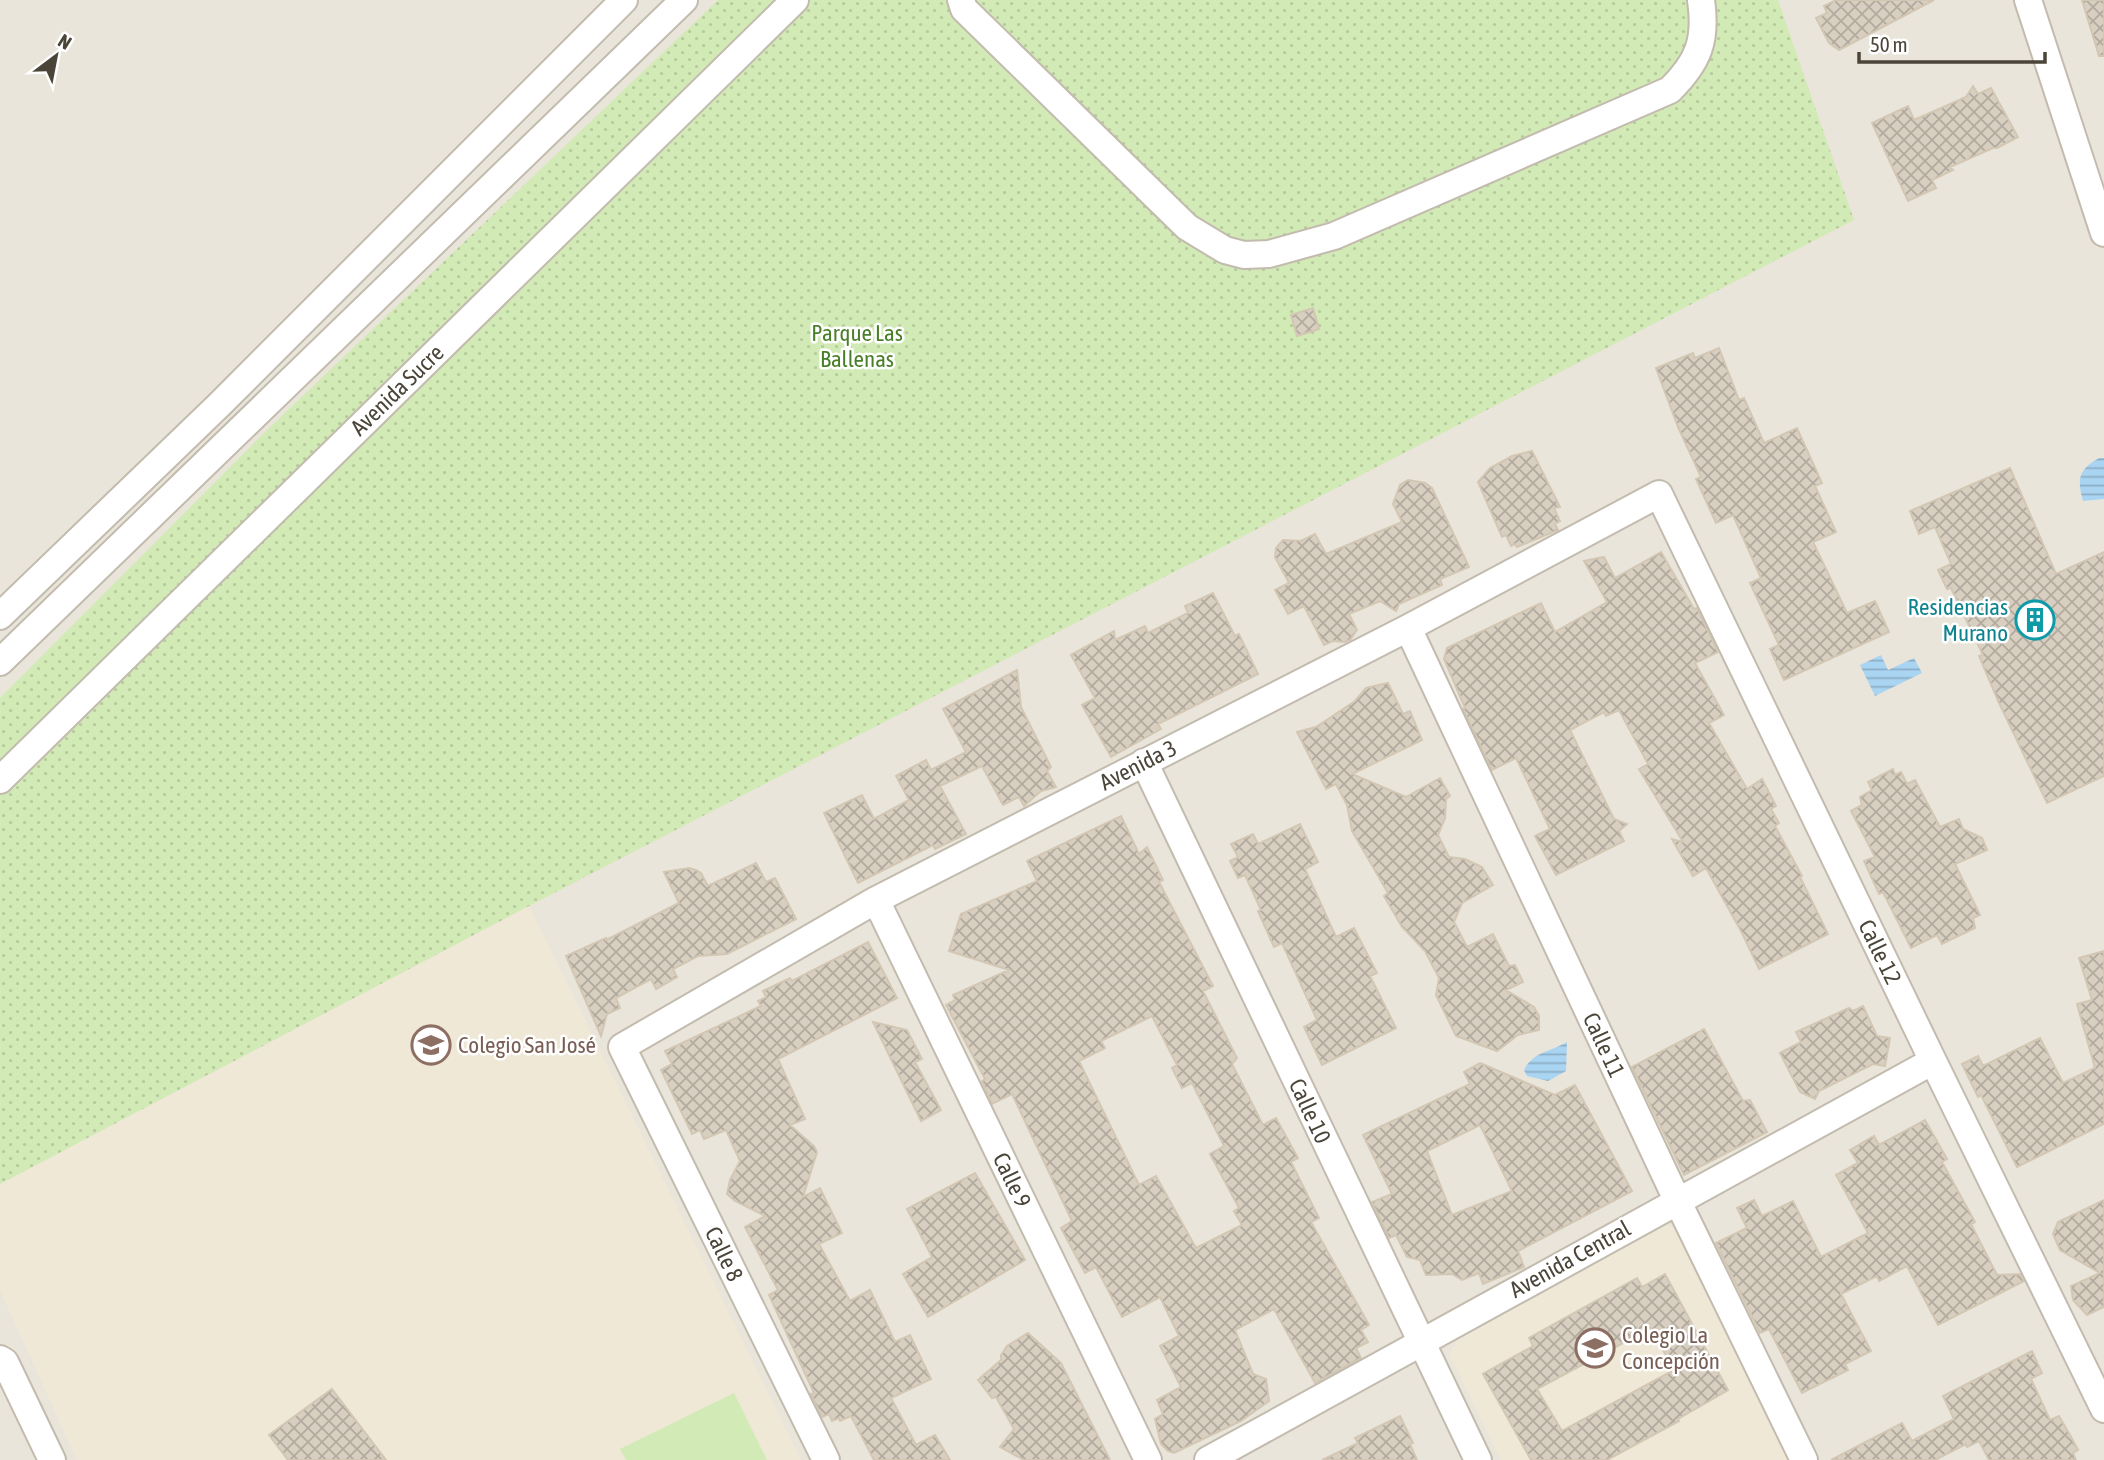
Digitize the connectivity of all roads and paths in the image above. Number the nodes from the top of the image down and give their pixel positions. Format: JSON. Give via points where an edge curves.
{"nodes":[{"id":1,"x":624,"y":0,"type":"edge"},
{"id":2,"x":684,"y":0,"type":"edge"},
{"id":3,"x":795,"y":0,"type":"edge"},
{"id":4,"x":961,"y":0,"type":"edge"},
{"id":5,"x":1701,"y":0,"type":"edge"},
{"id":6,"x":2028,"y":0,"type":"edge"},
{"id":7,"x":2104,"y":233,"type":"edge"},
{"id":8,"x":1659,"y":494,"type":"joint"},
{"id":9,"x":0,"y":616,"type":"edge"},
{"id":10,"x":1408,"y":628,"type":"junction"},
{"id":11,"x":0,"y":662,"type":"edge"},
{"id":12,"x":1144,"y":762,"type":"junction"},
{"id":13,"x":0,"y":780,"type":"edge"},
{"id":14,"x":876,"y":900,"type":"junction"},
{"id":15,"x":622,"y":1047,"type":"joint"},
{"id":16,"x":1933,"y":1061,"type":"junction"},
{"id":17,"x":1677,"y":1200,"type":"junction"},
{"id":18,"x":1420,"y":1342,"type":"junction"},
{"id":19,"x":0,"y":1359,"type":"edge"},
{"id":20,"x":2104,"y":1409,"type":"edge"},
{"id":21,"x":52,"y":1460,"type":"edge"},
{"id":22,"x":826,"y":1460,"type":"edge"},
{"id":23,"x":1148,"y":1460,"type":"edge"},
{"id":24,"x":1208,"y":1460,"type":"edge"},
{"id":25,"x":1478,"y":1460,"type":"edge"},
{"id":26,"x":1804,"y":1460,"type":"edge"}],
"edges":[{"from":1,"to":9,"type":"street","via":[[219,405]]},
{"from":2,"to":11,"type":"street"},
{"from":3,"to":13,"type":"street","name":"Avenida Sucre"},
{"from":4,"to":5,"type":"street","via":[[964,9],[1187,227],[1225,250],[1244,255],[1269,254],[1334,236],[1670,90],[1689,72],[1701,48]]},
{"from":6,"to":7,"type":"street"},
{"from":8,"to":10,"type":"street","name":"Avenida 3"},
{"from":8,"to":16,"type":"street","name":"Calle 12"},
{"from":10,"to":12,"type":"street","name":"Avenida 3"},
{"from":10,"to":17,"type":"street","name":"Calle 11"},
{"from":12,"to":14,"type":"street","name":"Avenida 3"},
{"from":12,"to":18,"type":"street","name":"Calle 10"},
{"from":14,"to":15,"type":"street","name":"Avenida 3"},
{"from":14,"to":23,"type":"street","name":"Calle 9"},
{"from":15,"to":22,"type":"street","name":"Calle 8"},
{"from":16,"to":17,"type":"street","name":"Avenida Central"},
{"from":16,"to":20,"type":"street","name":"Calle 12"},
{"from":17,"to":18,"type":"street","name":"Avenida Central"},
{"from":17,"to":26,"type":"street","name":"Calle 11"},
{"from":18,"to":24,"type":"street","name":"Avenida Central"},
{"from":18,"to":25,"type":"street","name":"Calle 10"},
{"from":19,"to":21,"type":"street"}]}
